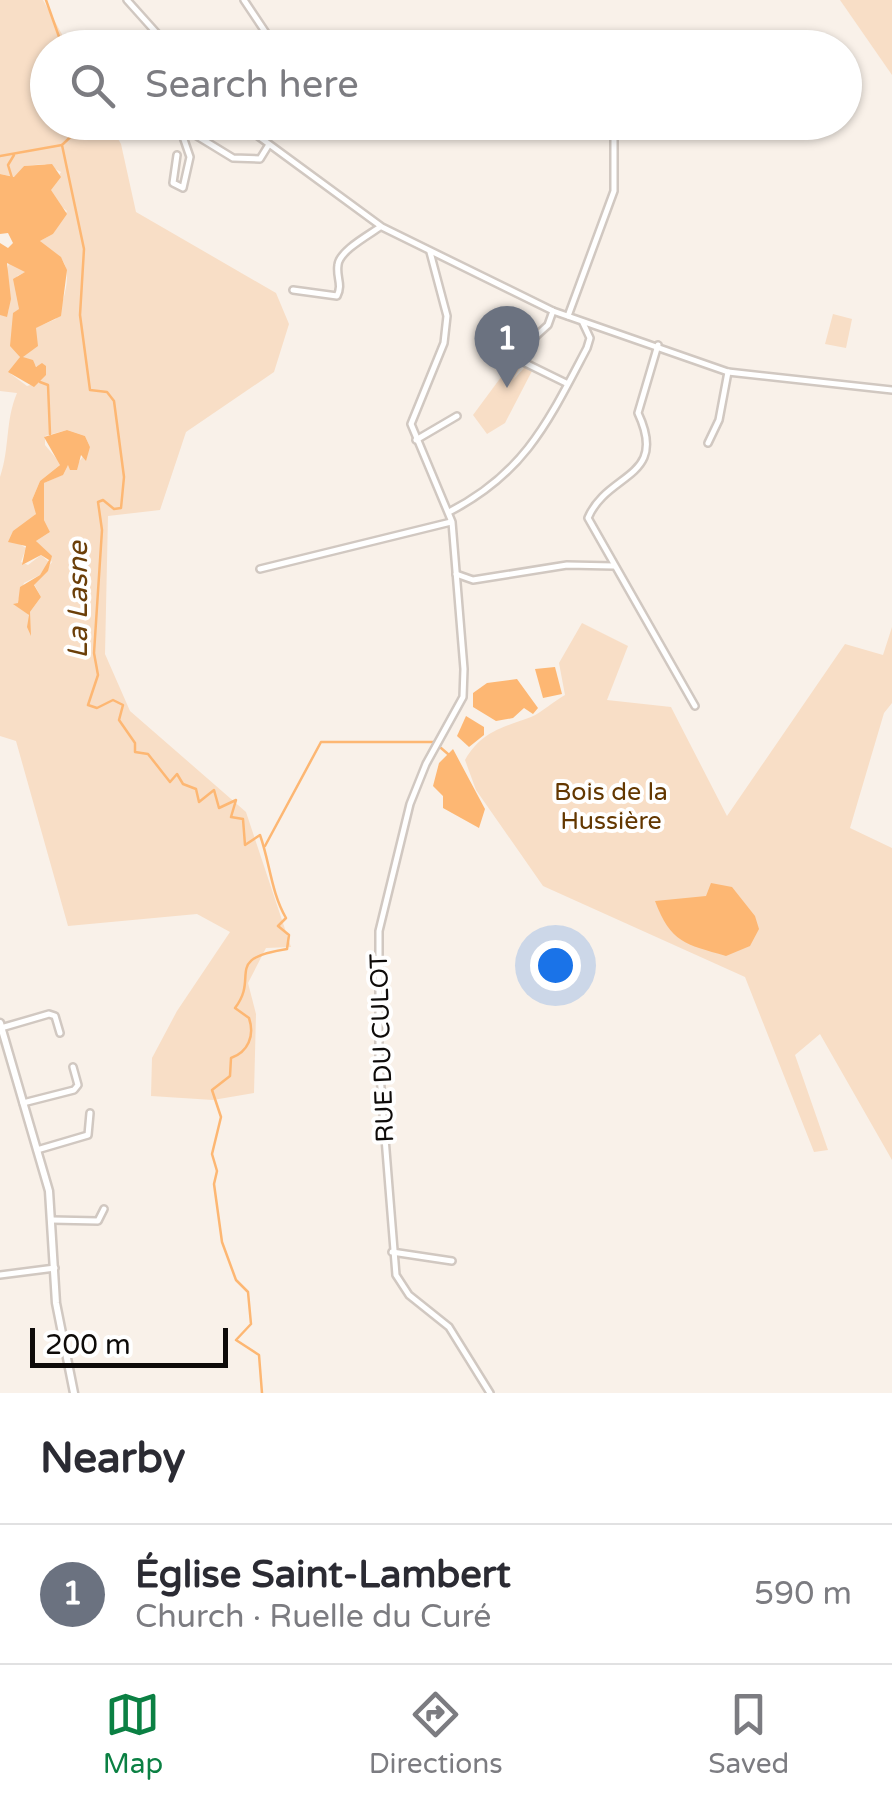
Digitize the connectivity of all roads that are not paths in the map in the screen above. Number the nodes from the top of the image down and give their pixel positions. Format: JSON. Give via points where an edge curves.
{"nodes":[{"id":1,"x":127,"y":0,"type":"edge"},
{"id":2,"x":244,"y":0,"type":"edge"},
{"id":3,"x":154,"y":30,"type":"edge"},
{"id":4,"x":264,"y":30,"type":"edge"},
{"id":5,"x":185,"y":140,"type":"edge"},
{"id":6,"x":207,"y":140,"type":"edge"},
{"id":7,"x":262,"y":140,"type":"edge"},
{"id":8,"x":614,"y":140,"type":"edge"},
{"id":9,"x":269,"y":145,"type":"junction"},
{"id":10,"x":177,"y":155,"type":"dead end"},
{"id":11,"x":382,"y":227,"type":"junction"},
{"id":12,"x":430,"y":252,"type":"junction"},
{"id":13,"x":293,"y":290,"type":"dead end"},
{"id":14,"x":553,"y":311,"type":"junction"},
{"id":15,"x":568,"y":316,"type":"junction"},
{"id":16,"x":580,"y":321,"type":"junction"},
{"id":17,"x":596,"y":325,"type":"junction"},
{"id":18,"x":590,"y":338,"type":"junction"},
{"id":19,"x":658,"y":344,"type":"junction"},
{"id":20,"x":728,"y":372,"type":"junction"},
{"id":21,"x":566,"y":383,"type":"junction"},
{"id":22,"x":892,"y":390,"type":"edge"},
{"id":23,"x":457,"y":416,"type":"dead end"},
{"id":24,"x":416,"y":440,"type":"junction"},
{"id":25,"x":708,"y":443,"type":"dead end"},
{"id":26,"x":448,"y":512,"type":"junction"},
{"id":27,"x":452,"y":522,"type":"junction"},
{"id":28,"x":614,"y":566,"type":"junction"},
{"id":29,"x":260,"y":569,"type":"dead end"},
{"id":30,"x":456,"y":574,"type":"junction"},
{"id":31,"x":695,"y":706,"type":"dead end"},
{"id":32,"x":1,"y":1025,"type":"edge"},
{"id":33,"x":60,"y":1034,"type":"dead end"},
{"id":34,"x":73,"y":1067,"type":"dead end"},
{"id":35,"x":34,"y":1094,"type":"dead end"},
{"id":36,"x":23,"y":1103,"type":"junction"},
{"id":37,"x":90,"y":1113,"type":"dead end"},
{"id":38,"x":37,"y":1150,"type":"junction"},
{"id":39,"x":104,"y":1209,"type":"dead end"},
{"id":40,"x":52,"y":1220,"type":"junction"},
{"id":41,"x":392,"y":1252,"type":"junction"},
{"id":42,"x":452,"y":1261,"type":"dead end"},
{"id":43,"x":55,"y":1268,"type":"junction"},
{"id":44,"x":0,"y":1275,"type":"edge"},
{"id":45,"x":74,"y":1393,"type":"edge"},
{"id":46,"x":490,"y":1393,"type":"edge"}],
"edges":[{"from":1,"to":3,"type":"street"},
{"from":2,"to":4,"type":"street"},
{"from":5,"to":10,"type":"street","via":[[190,157],[182,188],[173,183]]},
{"from":6,"to":9,"type":"street","via":[[244,162],[260,159]]},
{"from":7,"to":9,"type":"street"},
{"from":8,"to":15,"type":"street","via":[[614,191]]},
{"from":9,"to":11,"type":"street"},
{"from":11,"to":12,"type":"street"},
{"from":11,"to":13,"type":"street","via":[[341,257],[337,296]]},
{"from":12,"to":14,"type":"street"},
{"from":12,"to":24,"type":"street","via":[[448,316],[444,343],[412,412]]},
{"from":14,"to":15,"type":"street"},
{"from":14,"to":21,"type":"street","via":[[548,325],[513,358]]},
{"from":15,"to":16,"type":"street"},
{"from":16,"to":17,"type":"street"},
{"from":16,"to":18,"type":"street"},
{"from":17,"to":18,"type":"street"},
{"from":17,"to":19,"type":"street"},
{"from":18,"to":21,"type":"street"},
{"from":19,"to":20,"type":"street"},
{"from":19,"to":28,"type":"street","via":[[638,413],[648,434],[645,456],[631,477],[598,498],[588,518]]},
{"from":20,"to":22,"type":"street"},
{"from":20,"to":25,"type":"street"},
{"from":21,"to":26,"type":"street","via":[[520,463],[482,495]]},
{"from":23,"to":24,"type":"street"},
{"from":24,"to":26,"type":"street","name":"RUE DU CULOT"},
{"from":26,"to":27,"type":"street","name":"RUE DU CULOT"},
{"from":27,"to":29,"type":"street"},
{"from":27,"to":30,"type":"street","name":"RUE DU CULOT"},
{"from":28,"to":30,"type":"street","via":[[567,565],[473,580]]},
{"from":28,"to":31,"type":"street"},
{"from":30,"to":41,"type":"street","name":"RUE DU CULOT","via":[[462,697],[415,789],[379,932],[379,1064]]},
{"from":32,"to":33,"type":"street","via":[[49,1014]]},
{"from":32,"to":36,"type":"street"},
{"from":34,"to":36,"type":"street","via":[[74,1090]]},
{"from":35,"to":36,"type":"street"},
{"from":36,"to":38,"type":"street"},
{"from":37,"to":38,"type":"street","via":[[91,1136]]},
{"from":38,"to":40,"type":"street"},
{"from":39,"to":40,"type":"street","via":[[98,1221]]},
{"from":40,"to":43,"type":"street"},
{"from":41,"to":42,"type":"street"},
{"from":41,"to":46,"type":"street","name":"RUE DU CULOT","via":[[402,1287],[449,1327]]},
{"from":43,"to":44,"type":"street"},
{"from":43,"to":45,"type":"street"}]}
